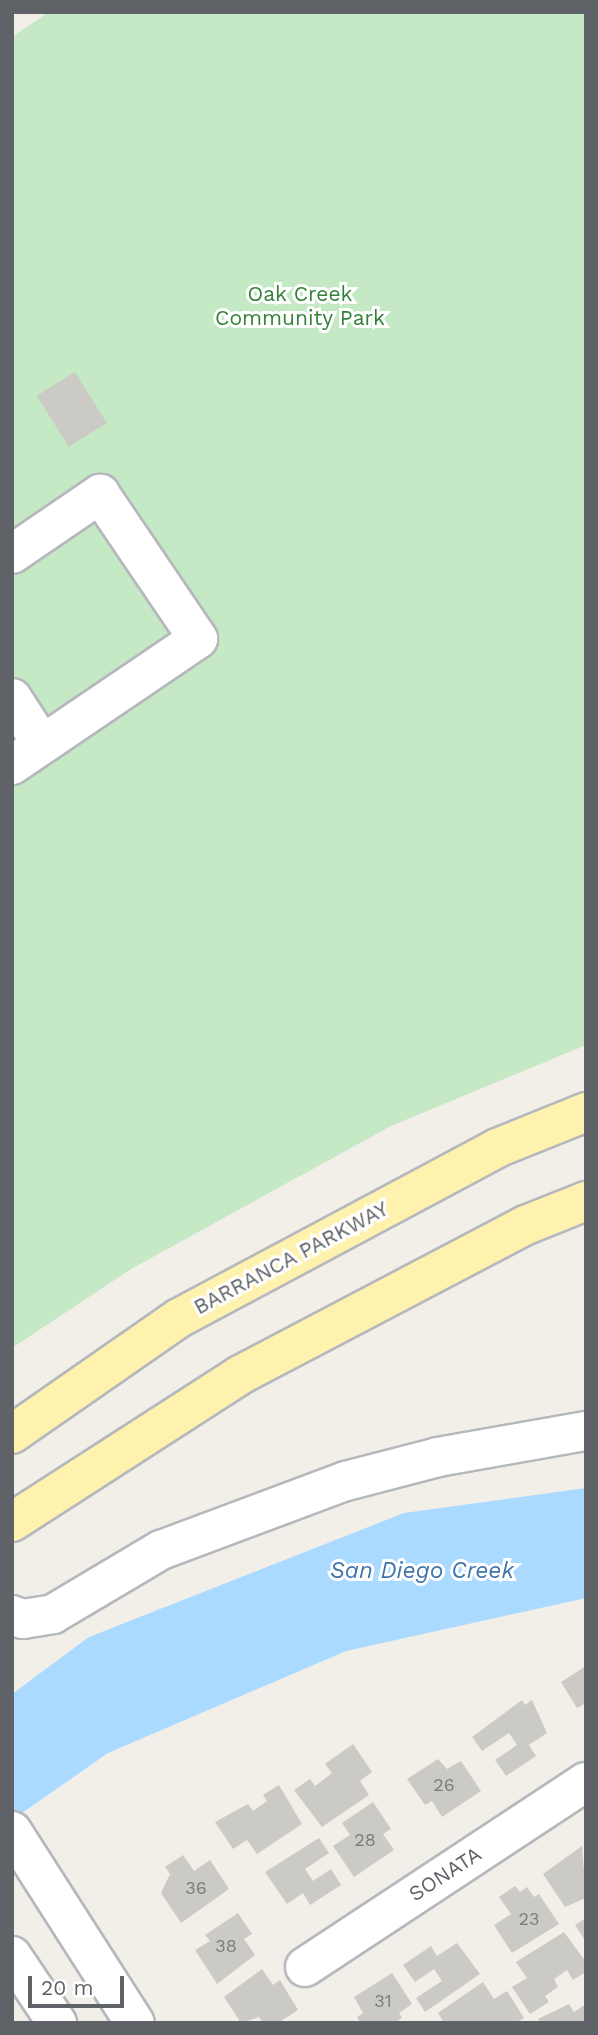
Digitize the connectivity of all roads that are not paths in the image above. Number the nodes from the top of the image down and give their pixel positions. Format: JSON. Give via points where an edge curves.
{"nodes":[{"id":1,"x":12,"y":554,"type":"edge"},
{"id":2,"x":12,"y":698,"type":"edge"},
{"id":3,"x":27,"y":755,"type":"edge"},
{"id":4,"x":586,"y":1112,"type":"edge"},
{"id":5,"x":586,"y":1201,"type":"edge"},
{"id":6,"x":586,"y":1431,"type":"edge"},
{"id":7,"x":12,"y":1434,"type":"edge"},
{"id":8,"x":12,"y":1522,"type":"edge"},
{"id":9,"x":12,"y":1615,"type":"edge"},
{"id":10,"x":586,"y":1782,"type":"edge"},
{"id":11,"x":21,"y":1844,"type":"edge"},
{"id":12,"x":12,"y":1956,"type":"edge"},
{"id":13,"x":305,"y":1967,"type":"dead end"},
{"id":14,"x":57,"y":2023,"type":"edge"},
{"id":15,"x":135,"y":2023,"type":"edge"}],
"edges":[{"from":1,"to":3,"type":"street","via":[[100,494],[198,639]]},
{"from":2,"to":3,"type":"street"},
{"from":4,"to":7,"type":"main road","name":"BARRANCA PARKWAY","via":[[497,1148],[179,1318]]},
{"from":5,"to":8,"type":"main road","via":[[526,1225],[240,1375]]},
{"from":6,"to":9,"type":"street","via":[[438,1457],[346,1481],[161,1550],[53,1614],[23,1619]]},
{"from":10,"to":13,"type":"street","name":"SONATA"},
{"from":11,"to":15,"type":"street"},
{"from":12,"to":14,"type":"street"}]}
